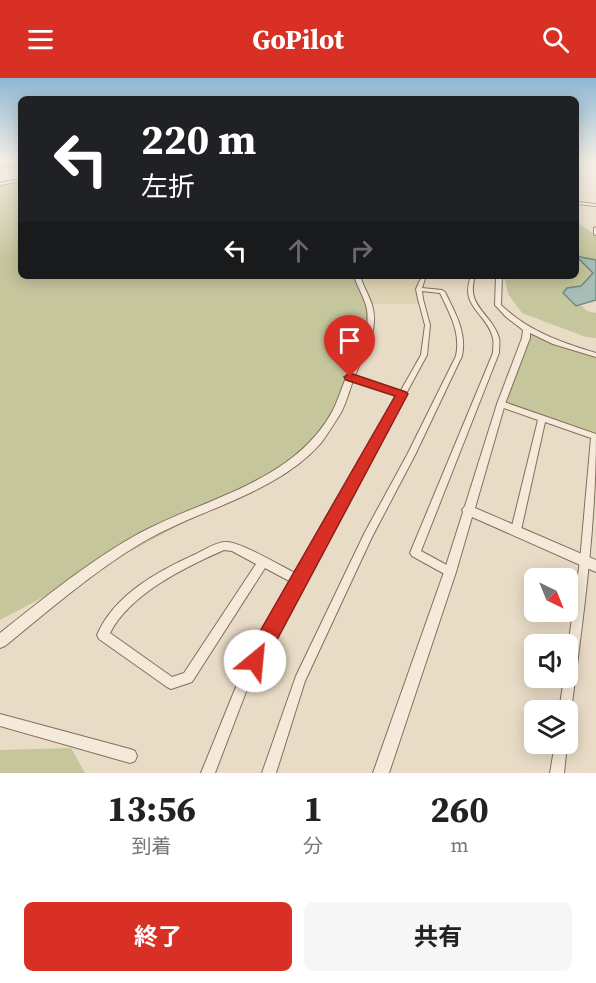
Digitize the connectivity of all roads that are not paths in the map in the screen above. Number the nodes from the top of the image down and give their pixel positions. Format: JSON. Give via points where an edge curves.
{"nodes":[{"id":1,"x":579,"y":203,"type":"edge"},
{"id":2,"x":596,"y":205,"type":"edge"},
{"id":3,"x":596,"y":228,"type":"edge"},
{"id":4,"x":596,"y":234,"type":"edge"},
{"id":5,"x":358,"y":279,"type":"edge"},
{"id":6,"x":423,"y":279,"type":"edge"},
{"id":7,"x":471,"y":279,"type":"edge"},
{"id":8,"x":499,"y":279,"type":"edge"},
{"id":9,"x":419,"y":289,"type":"junction"},
{"id":10,"x":526,"y":331,"type":"junction"},
{"id":11,"x":596,"y":355,"type":"edge"},
{"id":12,"x":350,"y":377,"type":"junction"},
{"id":13,"x":402,"y":394,"type":"junction"},
{"id":14,"x":501,"y":404,"type":"junction"},
{"id":15,"x":542,"y":418,"type":"junction"},
{"id":16,"x":595,"y":437,"type":"edge"},
{"id":17,"x":467,"y":510,"type":"junction"},
{"id":18,"x":516,"y":530,"type":"junction"},
{"id":19,"x":262,"y":562,"type":"junction"},
{"id":20,"x":590,"y":563,"type":"edge"},
{"id":21,"x":450,"y":572,"type":"junction"},
{"id":22,"x":298,"y":580,"type":"junction"},
{"id":23,"x":0,"y":641,"type":"edge"},
{"id":24,"x":567,"y":700,"type":"edge"},
{"id":25,"x":0,"y":720,"type":"edge"},
{"id":26,"x":560,"y":754,"type":"edge"},
{"id":27,"x":130,"y":756,"type":"dead end"},
{"id":28,"x":208,"y":773,"type":"edge"},
{"id":29,"x":269,"y":773,"type":"edge"},
{"id":30,"x":381,"y":773,"type":"edge"},
{"id":31,"x":557,"y":773,"type":"edge"}],
"edges":[{"from":1,"to":2,"type":"street"},
{"from":3,"to":4,"type":"street"},
{"from":5,"to":12,"type":"street","via":[[373,322]]},
{"from":6,"to":9,"type":"street"},
{"from":7,"to":21,"type":"street","via":[[472,300],[496,338],[496,353],[415,554]]},
{"from":8,"to":10,"type":"street","via":[[498,305]]},
{"from":9,"to":13,"type":"street","via":[[427,322],[424,355]]},
{"from":9,"to":29,"type":"street","via":[[442,292],[458,327],[462,346],[459,356],[300,680]]},
{"from":10,"to":11,"type":"street"},
{"from":10,"to":14,"type":"street"},
{"from":12,"to":13,"type":"street"},
{"from":12,"to":23,"type":"street","via":[[336,415],[322,436],[276,474],[141,538],[68,587]]},
{"from":13,"to":22,"type":"street"},
{"from":14,"to":15,"type":"street"},
{"from":14,"to":17,"type":"street"},
{"from":15,"to":16,"type":"street"},
{"from":15,"to":18,"type":"street"},
{"from":16,"to":20,"type":"street"},
{"from":17,"to":18,"type":"street"},
{"from":17,"to":21,"type":"street"},
{"from":18,"to":20,"type":"street"},
{"from":19,"to":19,"type":"street","via":[[233,547],[224,546],[203,554],[150,584],[108,620],[103,635],[171,683],[188,678]]},
{"from":19,"to":22,"type":"street"},
{"from":20,"to":24,"type":"street"},
{"from":21,"to":30,"type":"street"},
{"from":22,"to":28,"type":"street","via":[[244,681]]},
{"from":25,"to":27,"type":"street"},
{"from":26,"to":31,"type":"street"}]}
